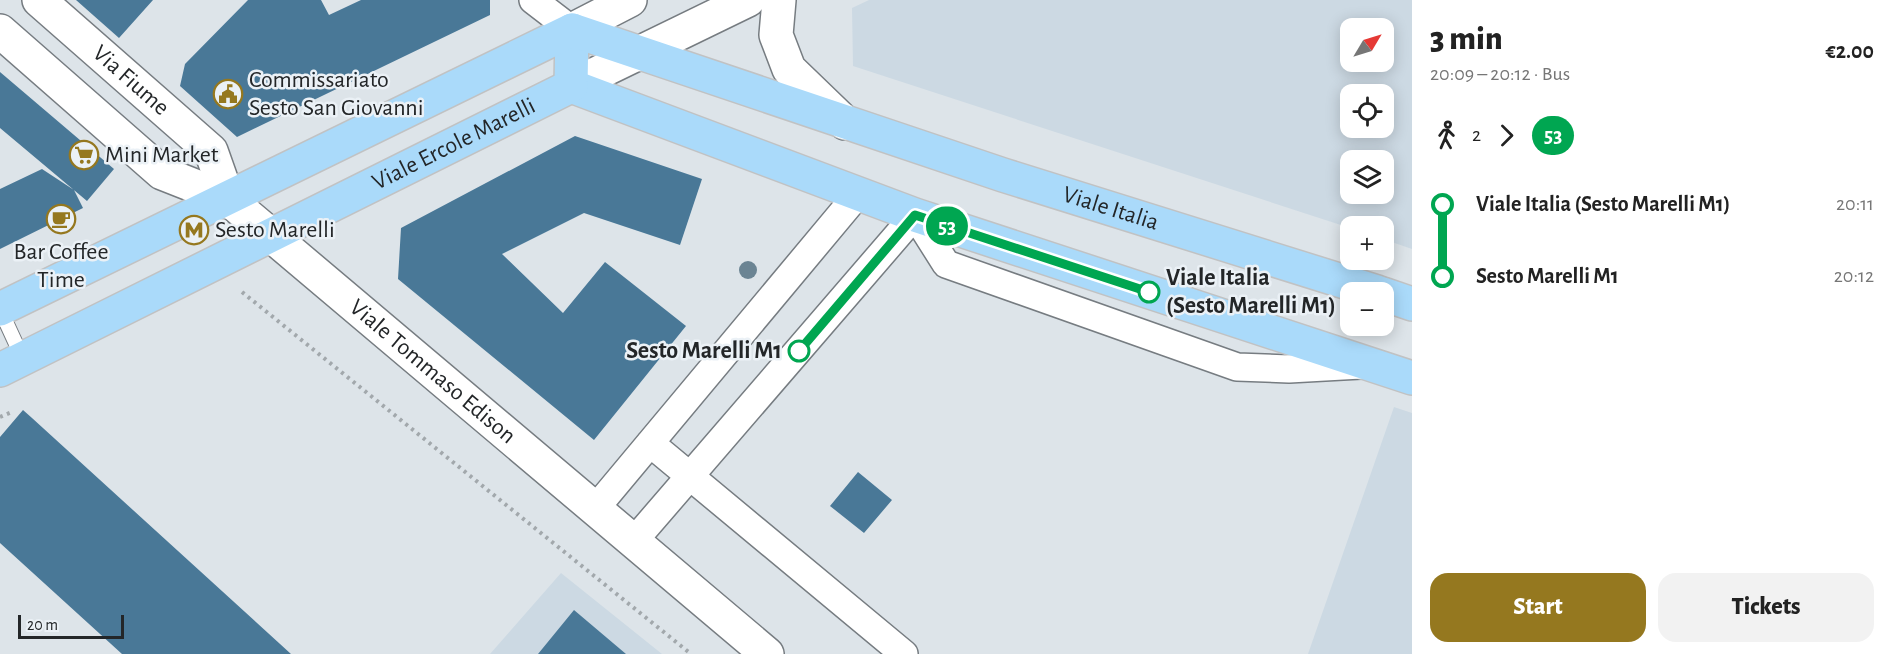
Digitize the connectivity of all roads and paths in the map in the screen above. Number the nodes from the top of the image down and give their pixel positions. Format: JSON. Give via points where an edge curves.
{"nodes":[{"id":1,"x":39,"y":0,"type":"edge"},
{"id":2,"x":533,"y":0,"type":"edge"},
{"id":3,"x":630,"y":0,"type":"edge"},
{"id":4,"x":748,"y":0,"type":"edge"},
{"id":5,"x":779,"y":0,"type":"edge"},
{"id":6,"x":572,"y":30,"type":"junction"},
{"id":7,"x":0,"y":31,"type":"edge"},
{"id":8,"x":640,"y":53,"type":"junction"},
{"id":9,"x":571,"y":86,"type":"junction"},
{"id":10,"x":845,"y":123,"type":"junction"},
{"id":11,"x":858,"y":194,"type":"junction"},
{"id":12,"x":228,"y":199,"type":"junction"},
{"id":13,"x":915,"y":215,"type":"junction"},
{"id":14,"x":269,"y":235,"type":"junction"},
{"id":15,"x":1346,"y":282,"type":"edge"},
{"id":16,"x":242,"y":292,"type":"dead end"},
{"id":17,"x":1394,"y":297,"type":"edge"},
{"id":18,"x":1412,"y":303,"type":"edge"},
{"id":19,"x":0,"y":309,"type":"edge"},
{"id":20,"x":11,"y":364,"type":"edge"},
{"id":21,"x":1373,"y":365,"type":"junction"},
{"id":22,"x":1412,"y":378,"type":"edge"},
{"id":23,"x":12,"y":412,"type":"dead end"},
{"id":24,"x":0,"y":417,"type":"edge"},
{"id":25,"x":650,"y":443,"type":"junction"},
{"id":26,"x":690,"y":476,"type":"junction"},
{"id":27,"x":595,"y":509,"type":"junction"},
{"id":28,"x":633,"y":542,"type":"junction"},
{"id":29,"x":691,"y":654,"type":"edge"},
{"id":30,"x":766,"y":654,"type":"edge"},
{"id":31,"x":904,"y":654,"type":"edge"}],
"edges":[{"from":1,"to":12,"type":"street","name":"Via Fiume","via":[[212,151]]},
{"from":2,"to":6,"type":"street"},
{"from":3,"to":6,"type":"street","name":"Viale Ercole Marelli"},
{"from":4,"to":8,"type":"street","name":"Viale Ercole Marelli"},
{"from":5,"to":10,"type":"street","name":"Viale Italia","via":[[776,35],[789,69]]},
{"from":6,"to":8,"type":"main road"},
{"from":6,"to":9,"type":"main road"},
{"from":6,"to":12,"type":"main road","name":"Viale Ercole Marelli"},
{"from":7,"to":12,"type":"street","name":"Via Fiume","via":[[162,173]]},
{"from":8,"to":9,"type":"street","name":"Viale Ercole Marelli"},
{"from":8,"to":10,"type":"main road","name":"Viale Italia"},
{"from":9,"to":11,"type":"main road"},
{"from":9,"to":14,"type":"main road","name":"Viale Ercole Marelli"},
{"from":10,"to":15,"type":"main road","name":"Viale Italia"},
{"from":11,"to":13,"type":"main road"},
{"from":11,"to":25,"type":"street"},
{"from":12,"to":14,"type":"street"},
{"from":12,"to":19,"type":"main road","name":"Viale Ercole Marelli"},
{"from":13,"to":21,"type":"main road"},
{"from":13,"to":21,"type":"street","via":[[946,264],[1237,367]]},
{"from":13,"to":26,"type":"street"},
{"from":14,"to":20,"type":"main road","name":"Viale Ercole Marelli"},
{"from":14,"to":27,"type":"street","name":"Viale Tommaso Edison"},
{"from":16,"to":29,"type":"path"},
{"from":17,"to":18,"type":"main road"},
{"from":19,"to":20,"type":"lane","name":"Viale Ercole Marelli"},
{"from":21,"to":22,"type":"main road"},
{"from":23,"to":24,"type":"path"},
{"from":25,"to":26,"type":"street"},
{"from":25,"to":27,"type":"street"},
{"from":26,"to":28,"type":"street"},
{"from":26,"to":31,"type":"street"},
{"from":27,"to":28,"type":"street","name":"Viale Tommaso Edison"},
{"from":28,"to":30,"type":"street","name":"Viale Tommaso Edison"}]}
